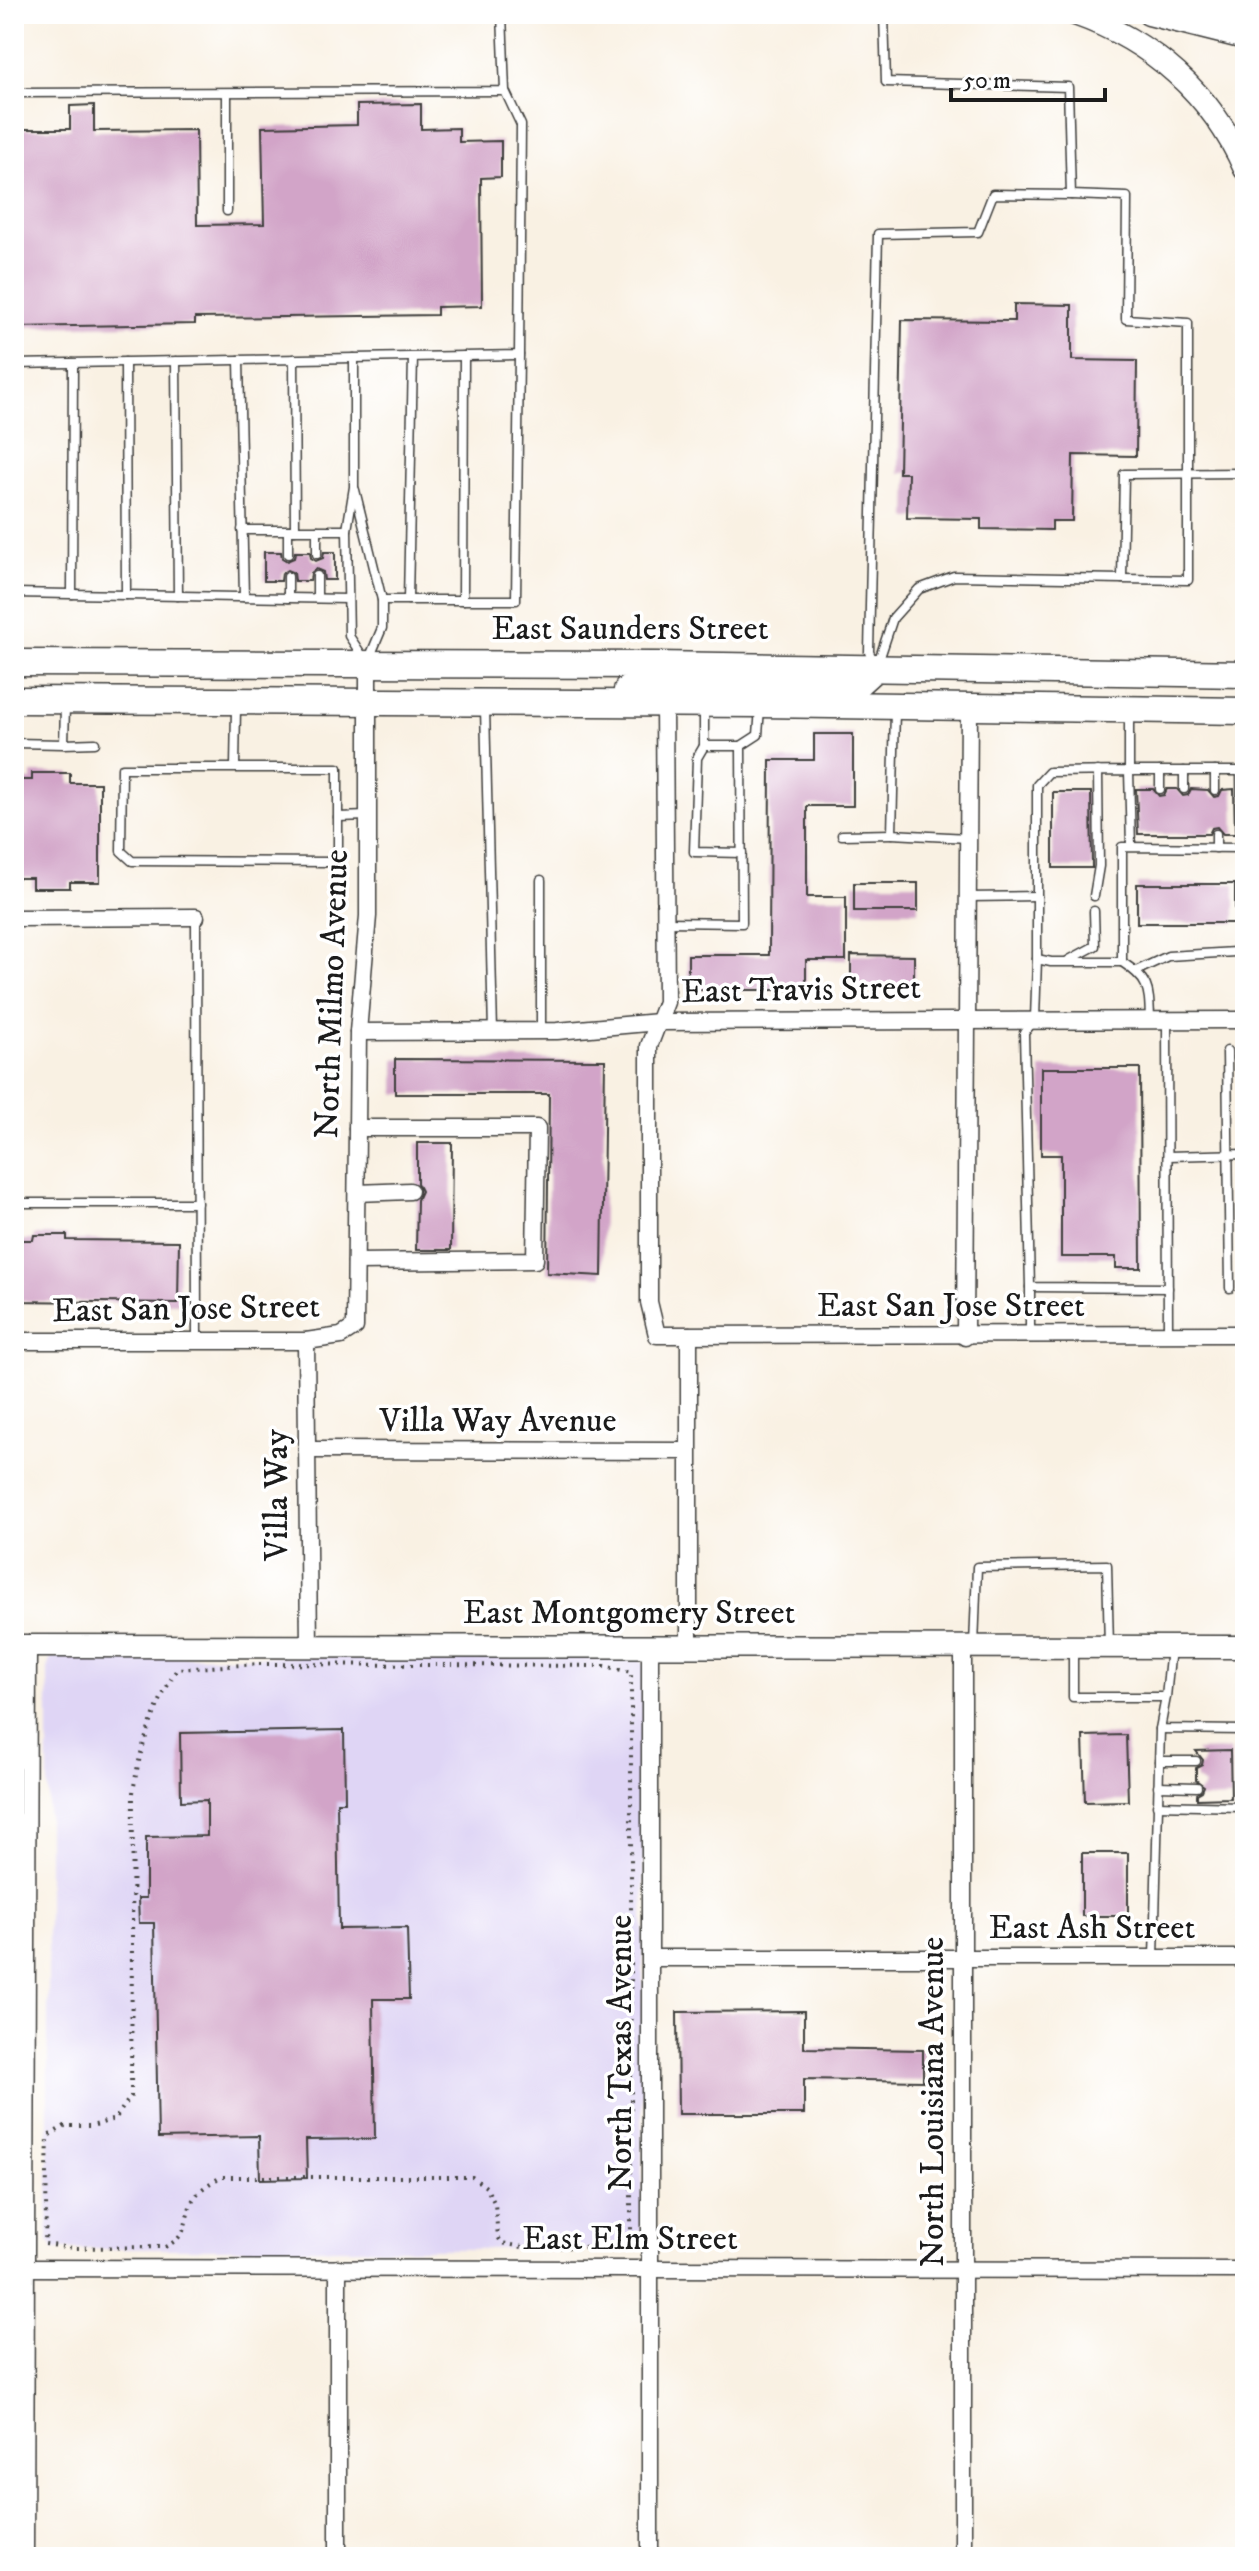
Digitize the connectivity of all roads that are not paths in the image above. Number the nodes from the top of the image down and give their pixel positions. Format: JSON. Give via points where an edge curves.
{"nodes":[{"id":1,"x":502,"y":14,"type":"edge"},
{"id":2,"x":884,"y":14,"type":"edge"},
{"id":3,"x":1075,"y":14,"type":"edge"},
{"id":4,"x":1149,"y":14,"type":"edge"},
{"id":5,"x":1245,"y":38,"type":"edge"},
{"id":6,"x":505,"y":91,"type":"junction"},
{"id":7,"x":14,"y":93,"type":"edge"},
{"id":8,"x":227,"y":94,"type":"junction"},
{"id":9,"x":1243,"y":157,"type":"edge"},
{"id":10,"x":1071,"y":195,"type":"junction"},
{"id":11,"x":227,"y":211,"type":"dead end"},
{"id":12,"x":519,"y":355,"type":"junction"},
{"id":13,"x":464,"y":356,"type":"junction"},
{"id":14,"x":413,"y":357,"type":"junction"},
{"id":15,"x":354,"y":358,"type":"junction"},
{"id":16,"x":294,"y":359,"type":"junction"},
{"id":17,"x":239,"y":360,"type":"junction"},
{"id":18,"x":176,"y":361,"type":"junction"},
{"id":19,"x":125,"y":362,"type":"junction"},
{"id":20,"x":73,"y":363,"type":"junction"},
{"id":21,"x":14,"y":364,"type":"edge"},
{"id":22,"x":1245,"y":473,"type":"edge"},
{"id":23,"x":1187,"y":474,"type":"junction"},
{"id":24,"x":354,"y":487,"type":"junction"},
{"id":25,"x":242,"y":530,"type":"junction"},
{"id":26,"x":291,"y":530,"type":"junction"},
{"id":27,"x":317,"y":530,"type":"junction"},
{"id":28,"x":347,"y":530,"type":"junction"},
{"id":29,"x":288,"y":554,"type":"dead end"},
{"id":30,"x":317,"y":554,"type":"dead end"},
{"id":31,"x":317,"y":576,"type":"dead end"},
{"id":32,"x":288,"y":577,"type":"dead end"},
{"id":33,"x":14,"y":578,"type":"edge"},
{"id":34,"x":1122,"y":579,"type":"junction"},
{"id":35,"x":14,"y":594,"type":"edge"},
{"id":36,"x":72,"y":594,"type":"junction"},
{"id":37,"x":126,"y":595,"type":"junction"},
{"id":38,"x":178,"y":596,"type":"junction"},
{"id":39,"x":244,"y":597,"type":"junction"},
{"id":40,"x":288,"y":598,"type":"junction"},
{"id":41,"x":317,"y":598,"type":"junction"},
{"id":42,"x":348,"y":599,"type":"junction"},
{"id":43,"x":382,"y":600,"type":"junction"},
{"id":44,"x":408,"y":600,"type":"junction"},
{"id":45,"x":463,"y":600,"type":"junction"},
{"id":46,"x":368,"y":664,"type":"junction"},
{"id":47,"x":876,"y":667,"type":"junction"},
{"id":48,"x":15,"y":668,"type":"edge"},
{"id":49,"x":1245,"y":674,"type":"edge"},
{"id":50,"x":14,"y":700,"type":"edge"},
{"id":51,"x":66,"y":701,"type":"junction"},
{"id":52,"x":236,"y":702,"type":"junction"},
{"id":53,"x":368,"y":702,"type":"junction"},
{"id":54,"x":485,"y":703,"type":"junction"},
{"id":55,"x":599,"y":703,"type":"junction"},
{"id":56,"x":664,"y":703,"type":"junction"},
{"id":57,"x":705,"y":704,"type":"junction"},
{"id":58,"x":760,"y":704,"type":"junction"},
{"id":59,"x":895,"y":705,"type":"junction"},
{"id":60,"x":969,"y":707,"type":"junction"},
{"id":61,"x":1129,"y":709,"type":"junction"},
{"id":62,"x":1245,"y":711,"type":"edge"},
{"id":63,"x":14,"y":743,"type":"edge"},
{"id":64,"x":95,"y":743,"type":"dead end"},
{"id":65,"x":64,"y":744,"type":"junction"},
{"id":66,"x":704,"y":746,"type":"junction"},
{"id":67,"x":741,"y":746,"type":"junction"},
{"id":68,"x":235,"y":768,"type":"junction"},
{"id":69,"x":1098,"y":771,"type":"junction"},
{"id":70,"x":1129,"y":771,"type":"junction"},
{"id":71,"x":1160,"y":771,"type":"junction"},
{"id":72,"x":1184,"y":771,"type":"junction"},
{"id":73,"x":1215,"y":771,"type":"junction"},
{"id":74,"x":1160,"y":789,"type":"dead end"},
{"id":75,"x":1184,"y":789,"type":"dead end"},
{"id":76,"x":1215,"y":790,"type":"dead end"},
{"id":77,"x":368,"y":816,"type":"junction"},
{"id":78,"x":338,"y":817,"type":"junction"},
{"id":79,"x":892,"y":834,"type":"junction"},
{"id":80,"x":1161,"y":834,"type":"dead end"},
{"id":81,"x":1184,"y":834,"type":"dead end"},
{"id":82,"x":1216,"y":834,"type":"dead end"},
{"id":83,"x":842,"y":835,"type":"dead end"},
{"id":84,"x":968,"y":838,"type":"junction"},
{"id":85,"x":1131,"y":847,"type":"junction"},
{"id":86,"x":1161,"y":847,"type":"junction"},
{"id":87,"x":1185,"y":848,"type":"junction"},
{"id":88,"x":1216,"y":848,"type":"junction"},
{"id":89,"x":1244,"y":848,"type":"edge"},
{"id":90,"x":742,"y":853,"type":"junction"},
{"id":91,"x":541,"y":880,"type":"dead end"},
{"id":92,"x":1037,"y":896,"type":"junction"},
{"id":93,"x":1094,"y":896,"type":"dead end"},
{"id":94,"x":968,"y":897,"type":"junction"},
{"id":95,"x":1094,"y":911,"type":"dead end"},
{"id":96,"x":196,"y":917,"type":"joint"},
{"id":97,"x":14,"y":918,"type":"edge"},
{"id":98,"x":665,"y":922,"type":"junction"},
{"id":99,"x":1235,"y":952,"type":"dead end"},
{"id":100,"x":1037,"y":959,"type":"junction"},
{"id":101,"x":1065,"y":962,"type":"junction"},
{"id":102,"x":1122,"y":962,"type":"junction"},
{"id":103,"x":1136,"y":971,"type":"junction"},
{"id":104,"x":966,"y":1019,"type":"junction"},
{"id":105,"x":1035,"y":1019,"type":"junction"},
{"id":106,"x":1159,"y":1020,"type":"junction"},
{"id":107,"x":1245,"y":1020,"type":"edge"},
{"id":108,"x":658,"y":1022,"type":"junction"},
{"id":109,"x":541,"y":1031,"type":"junction"},
{"id":110,"x":358,"y":1032,"type":"junction"},
{"id":111,"x":493,"y":1032,"type":"junction"},
{"id":112,"x":1227,"y":1051,"type":"dead end"},
{"id":113,"x":357,"y":1128,"type":"junction"},
{"id":114,"x":1245,"y":1154,"type":"edge"},
{"id":115,"x":1229,"y":1155,"type":"junction"},
{"id":116,"x":1168,"y":1156,"type":"junction"},
{"id":117,"x":410,"y":1191,"type":"dead end"},
{"id":118,"x":357,"y":1193,"type":"junction"},
{"id":119,"x":14,"y":1203,"type":"edge"},
{"id":120,"x":197,"y":1203,"type":"junction"},
{"id":121,"x":356,"y":1262,"type":"junction"},
{"id":122,"x":1030,"y":1287,"type":"junction"},
{"id":123,"x":1168,"y":1288,"type":"junction"},
{"id":124,"x":1230,"y":1288,"type":"dead end"},
{"id":125,"x":355,"y":1327,"type":"joint"},
{"id":126,"x":1245,"y":1334,"type":"edge"},
{"id":127,"x":689,"y":1335,"type":"junction"},
{"id":128,"x":1168,"y":1335,"type":"junction"},
{"id":129,"x":1030,"y":1336,"type":"junction"},
{"id":130,"x":965,"y":1337,"type":"junction"},
{"id":131,"x":14,"y":1341,"type":"edge"},
{"id":132,"x":197,"y":1341,"type":"junction"},
{"id":133,"x":306,"y":1341,"type":"junction"},
{"id":134,"x":307,"y":1450,"type":"junction"},
{"id":135,"x":688,"y":1451,"type":"junction"},
{"id":136,"x":21,"y":1646,"type":"edge"},
{"id":137,"x":650,"y":1646,"type":"junction"},
{"id":138,"x":689,"y":1646,"type":"junction"},
{"id":139,"x":968,"y":1646,"type":"junction"},
{"id":140,"x":1073,"y":1647,"type":"junction"},
{"id":141,"x":1109,"y":1647,"type":"junction"},
{"id":142,"x":1171,"y":1647,"type":"junction"},
{"id":143,"x":1245,"y":1647,"type":"edge"},
{"id":144,"x":309,"y":1648,"type":"junction"},
{"id":145,"x":1166,"y":1697,"type":"junction"},
{"id":146,"x":1160,"y":1729,"type":"junction"},
{"id":147,"x":1243,"y":1730,"type":"edge"},
{"id":148,"x":1159,"y":1761,"type":"junction"},
{"id":149,"x":1196,"y":1761,"type":"dead end"},
{"id":150,"x":1230,"y":1762,"type":"dead end"},
{"id":151,"x":1241,"y":1762,"type":"junction"},
{"id":152,"x":1158,"y":1786,"type":"junction"},
{"id":153,"x":1197,"y":1787,"type":"dead end"},
{"id":154,"x":1231,"y":1788,"type":"dead end"},
{"id":155,"x":1241,"y":1788,"type":"junction"},
{"id":156,"x":1157,"y":1805,"type":"junction"},
{"id":157,"x":1241,"y":1807,"type":"junction"},
{"id":158,"x":1245,"y":1848,"type":"edge"},
{"id":159,"x":20,"y":1957,"type":"edge"},
{"id":160,"x":651,"y":1958,"type":"junction"},
{"id":161,"x":964,"y":1958,"type":"junction"},
{"id":162,"x":1154,"y":1958,"type":"junction"},
{"id":163,"x":1245,"y":1958,"type":"edge"},
{"id":164,"x":20,"y":2268,"type":"edge"},
{"id":165,"x":338,"y":2268,"type":"junction"},
{"id":166,"x":651,"y":2269,"type":"junction"},
{"id":167,"x":963,"y":2269,"type":"junction"},
{"id":168,"x":1245,"y":2270,"type":"edge"},
{"id":169,"x":25,"y":2557,"type":"edge"},
{"id":170,"x":338,"y":2557,"type":"edge"},
{"id":171,"x":650,"y":2557,"type":"edge"},
{"id":172,"x":963,"y":2557,"type":"edge"}],
"edges":[{"from":1,"to":6,"type":"lane"},
{"from":2,"to":10,"type":"lane","via":[[886,82],[1068,87]]},
{"from":3,"to":9,"type":"street","via":[[1134,40],[1167,63],[1192,87]]},
{"from":4,"to":5,"type":"street"},
{"from":6,"to":8,"type":"lane"},
{"from":6,"to":12,"type":"lane","via":[[521,125]]},
{"from":7,"to":8,"type":"lane"},
{"from":8,"to":11,"type":"lane"},
{"from":10,"to":23,"type":"lane","via":[[1127,197],[1126,319],[1188,323]]},
{"from":10,"to":47,"type":"lane","via":[[993,194],[978,232],[878,234],[869,652]]},
{"from":12,"to":13,"type":"lane"},
{"from":12,"to":45,"type":"lane","via":[[516,600]]},
{"from":13,"to":14,"type":"lane"},
{"from":13,"to":45,"type":"lane"},
{"from":14,"to":15,"type":"lane"},
{"from":14,"to":44,"type":"lane"},
{"from":15,"to":16,"type":"lane"},
{"from":15,"to":24,"type":"lane"},
{"from":16,"to":17,"type":"lane"},
{"from":16,"to":26,"type":"lane"},
{"from":17,"to":18,"type":"lane"},
{"from":17,"to":25,"type":"lane"},
{"from":18,"to":19,"type":"lane"},
{"from":18,"to":38,"type":"lane"},
{"from":19,"to":20,"type":"lane"},
{"from":19,"to":37,"type":"lane"},
{"from":20,"to":21,"type":"lane"},
{"from":20,"to":36,"type":"lane"},
{"from":21,"to":33,"type":"lane"},
{"from":22,"to":23,"type":"lane"},
{"from":23,"to":34,"type":"lane","via":[[1124,474]]},
{"from":23,"to":34,"type":"lane","via":[[1188,580]]},
{"from":24,"to":28,"type":"lane"},
{"from":24,"to":43,"type":"lane"},
{"from":25,"to":26,"type":"lane"},
{"from":25,"to":39,"type":"lane"},
{"from":26,"to":27,"type":"lane"},
{"from":26,"to":29,"type":"lane"},
{"from":27,"to":28,"type":"lane"},
{"from":27,"to":30,"type":"lane"},
{"from":28,"to":42,"type":"lane"},
{"from":31,"to":41,"type":"lane"},
{"from":32,"to":40,"type":"lane"},
{"from":34,"to":47,"type":"lane","via":[[954,576],[919,589],[893,618]]},
{"from":35,"to":36,"type":"lane"},
{"from":35,"to":48,"type":"lane"},
{"from":36,"to":37,"type":"lane"},
{"from":37,"to":38,"type":"lane"},
{"from":38,"to":39,"type":"lane"},
{"from":39,"to":40,"type":"lane"},
{"from":40,"to":41,"type":"lane"},
{"from":41,"to":42,"type":"lane"},
{"from":42,"to":46,"type":"lane","via":[[349,636]]},
{"from":43,"to":44,"type":"lane"},
{"from":43,"to":46,"type":"lane","via":[[382,628]]},
{"from":44,"to":45,"type":"lane"},
{"from":46,"to":47,"type":"main road","name":"East Saunders Street"},
{"from":46,"to":48,"type":"main road","name":"East Saunders Street","via":[[43,663]]},
{"from":46,"to":53,"type":"street","name":"North Milmo Avenue"},
{"from":47,"to":49,"type":"main road","name":"East Saunders Street"},
{"from":47,"to":55,"type":"main road","via":[[854,687],[673,684],[629,689]]},
{"from":50,"to":51,"type":"main road"},
{"from":51,"to":52,"type":"main road"},
{"from":51,"to":65,"type":"lane"},
{"from":52,"to":53,"type":"main road"},
{"from":52,"to":68,"type":"lane"},
{"from":53,"to":54,"type":"main road"},
{"from":53,"to":77,"type":"street","name":"North Milmo Avenue"},
{"from":54,"to":55,"type":"main road"},
{"from":54,"to":111,"type":"lane"},
{"from":55,"to":56,"type":"main road"},
{"from":56,"to":57,"type":"main road"},
{"from":56,"to":98,"type":"street"},
{"from":57,"to":58,"type":"main road"},
{"from":57,"to":66,"type":"lane"},
{"from":58,"to":59,"type":"main road"},
{"from":58,"to":67,"type":"lane","via":[[758,735]]},
{"from":59,"to":60,"type":"main road"},
{"from":59,"to":79,"type":"lane"},
{"from":60,"to":61,"type":"main road"},
{"from":60,"to":84,"type":"street"},
{"from":61,"to":62,"type":"main road"},
{"from":61,"to":70,"type":"lane"},
{"from":63,"to":65,"type":"lane"},
{"from":64,"to":65,"type":"lane"},
{"from":66,"to":67,"type":"lane"},
{"from":66,"to":90,"type":"lane","via":[[697,758],[694,852]]},
{"from":67,"to":90,"type":"lane"},
{"from":68,"to":78,"type":"lane","via":[[338,768]]},
{"from":68,"to":78,"type":"lane","via":[[122,768],[121,851],[132,861],[331,862],[338,851]]},
{"from":69,"to":70,"type":"lane"},
{"from":69,"to":92,"type":"lane","via":[[1049,772],[1037,785]]},
{"from":69,"to":93,"type":"lane","via":[[1099,866]]},
{"from":70,"to":71,"type":"lane"},
{"from":70,"to":85,"type":"lane"},
{"from":71,"to":72,"type":"lane"},
{"from":71,"to":74,"type":"lane"},
{"from":72,"to":73,"type":"lane"},
{"from":72,"to":75,"type":"lane"},
{"from":73,"to":76,"type":"lane"},
{"from":73,"to":89,"type":"lane","via":[[1241,771]]},
{"from":77,"to":78,"type":"lane"},
{"from":77,"to":110,"type":"street","name":"North Milmo Avenue","via":[[368,916]]},
{"from":79,"to":83,"type":"lane"},
{"from":79,"to":84,"type":"lane"},
{"from":80,"to":86,"type":"lane"},
{"from":81,"to":87,"type":"lane"},
{"from":82,"to":88,"type":"lane"},
{"from":84,"to":94,"type":"street"},
{"from":85,"to":86,"type":"lane"},
{"from":85,"to":102,"type":"lane","via":[[1122,847]]},
{"from":86,"to":87,"type":"lane"},
{"from":87,"to":88,"type":"lane"},
{"from":88,"to":89,"type":"lane"},
{"from":90,"to":98,"type":"lane","via":[[742,923]]},
{"from":91,"to":109,"type":"lane"},
{"from":92,"to":94,"type":"lane"},
{"from":92,"to":100,"type":"lane"},
{"from":94,"to":104,"type":"street"},
{"from":95,"to":101,"type":"lane","via":[[1095,946]]},
{"from":96,"to":97,"type":"street"},
{"from":96,"to":120,"type":"lane"},
{"from":98,"to":108,"type":"street","via":[[666,1002]]},
{"from":99,"to":103,"type":"lane","via":[[1168,956]]},
{"from":100,"to":101,"type":"lane"},
{"from":100,"to":105,"type":"lane"},
{"from":101,"to":102,"type":"lane"},
{"from":102,"to":103,"type":"lane"},
{"from":103,"to":106,"type":"lane","via":[[1148,986]]},
{"from":104,"to":105,"type":"street","name":"East Travis Street"},
{"from":104,"to":108,"type":"street","name":"East Travis Street"},
{"from":104,"to":130,"type":"street"},
{"from":105,"to":106,"type":"street","name":"East Travis Street"},
{"from":105,"to":122,"type":"lane","via":[[1024,1033]]},
{"from":106,"to":107,"type":"street","name":"East Travis Street"},
{"from":106,"to":116,"type":"lane"},
{"from":108,"to":109,"type":"street","name":"East Travis Street"},
{"from":108,"to":127,"type":"street","name":"East San Jose Street","via":[[649,1046],[649,1302],[657,1335]]},
{"from":109,"to":111,"type":"street","name":"East Travis Street"},
{"from":110,"to":111,"type":"street","name":"East Travis Street"},
{"from":110,"to":113,"type":"street","name":"North Milmo Avenue"},
{"from":112,"to":115,"type":"lane"},
{"from":113,"to":118,"type":"street","name":"North Milmo Avenue"},
{"from":113,"to":121,"type":"street","via":[[537,1128],[535,1260]]},
{"from":114,"to":115,"type":"lane"},
{"from":115,"to":116,"type":"lane"},
{"from":115,"to":124,"type":"lane"},
{"from":116,"to":123,"type":"lane"},
{"from":117,"to":118,"type":"street"},
{"from":118,"to":121,"type":"street","name":"North Milmo Avenue"},
{"from":119,"to":120,"type":"lane"},
{"from":120,"to":132,"type":"lane"},
{"from":121,"to":125,"type":"street","name":"North Milmo Avenue"},
{"from":122,"to":123,"type":"lane"},
{"from":122,"to":129,"type":"lane"},
{"from":123,"to":128,"type":"lane"},
{"from":125,"to":133,"type":"street","name":"East San Jose Street","via":[[341,1336]]},
{"from":126,"to":128,"type":"street","name":"East San Jose Street"},
{"from":127,"to":130,"type":"street","name":"East San Jose Street"},
{"from":127,"to":135,"type":"street"},
{"from":128,"to":129,"type":"street","name":"East San Jose Street"},
{"from":129,"to":130,"type":"street","name":"East San Jose Street"},
{"from":131,"to":132,"type":"street","name":"East San Jose Street"},
{"from":132,"to":133,"type":"street","name":"East San Jose Street"},
{"from":133,"to":134,"type":"street","name":"Villa Way"},
{"from":134,"to":135,"type":"street","name":"Villa Way Avenue"},
{"from":134,"to":144,"type":"street","name":"Villa Way"},
{"from":135,"to":138,"type":"street"},
{"from":136,"to":144,"type":"street","name":"East Montgomery Street"},
{"from":136,"to":159,"type":"street"},
{"from":137,"to":138,"type":"street","name":"East Montgomery Street"},
{"from":137,"to":144,"type":"street","name":"East Montgomery Street"},
{"from":137,"to":160,"type":"street","name":"North Texas Avenue"},
{"from":138,"to":139,"type":"street","name":"East Montgomery Street"},
{"from":139,"to":140,"type":"street","name":"East Montgomery Street"},
{"from":139,"to":141,"type":"lane","via":[[977,1567],[1107,1565]]},
{"from":139,"to":161,"type":"street","name":"North Louisiana Avenue"},
{"from":140,"to":141,"type":"street","name":"East Montgomery Street"},
{"from":140,"to":145,"type":"lane","via":[[1073,1697]]},
{"from":141,"to":142,"type":"street","name":"East Montgomery Street"},
{"from":142,"to":143,"type":"street","name":"East Montgomery Street"},
{"from":142,"to":145,"type":"lane"},
{"from":145,"to":146,"type":"lane"},
{"from":146,"to":147,"type":"lane"},
{"from":146,"to":148,"type":"lane"},
{"from":147,"to":151,"type":"lane"},
{"from":148,"to":149,"type":"lane"},
{"from":148,"to":152,"type":"lane"},
{"from":150,"to":151,"type":"lane"},
{"from":151,"to":155,"type":"lane"},
{"from":152,"to":153,"type":"lane"},
{"from":152,"to":156,"type":"lane"},
{"from":154,"to":155,"type":"lane"},
{"from":155,"to":157,"type":"lane"},
{"from":156,"to":157,"type":"lane"},
{"from":156,"to":162,"type":"lane"},
{"from":157,"to":158,"type":"lane"},
{"from":159,"to":164,"type":"street"},
{"from":160,"to":161,"type":"street","name":"East Ash Street"},
{"from":160,"to":166,"type":"street","name":"North Texas Avenue"},
{"from":161,"to":162,"type":"street","name":"East Ash Street"},
{"from":161,"to":167,"type":"street","name":"North Louisiana Avenue"},
{"from":162,"to":163,"type":"street","name":"East Ash Street"},
{"from":164,"to":165,"type":"street","name":"East Elm Street"},
{"from":164,"to":169,"type":"street"},
{"from":165,"to":166,"type":"street","name":"East Elm Street"},
{"from":165,"to":170,"type":"street"},
{"from":166,"to":167,"type":"street","name":"East Elm Street"},
{"from":166,"to":171,"type":"street","name":"North Texas Avenue"},
{"from":167,"to":168,"type":"street","name":"East Elm Street"},
{"from":167,"to":172,"type":"street","name":"North Louisiana Avenue"}]}
